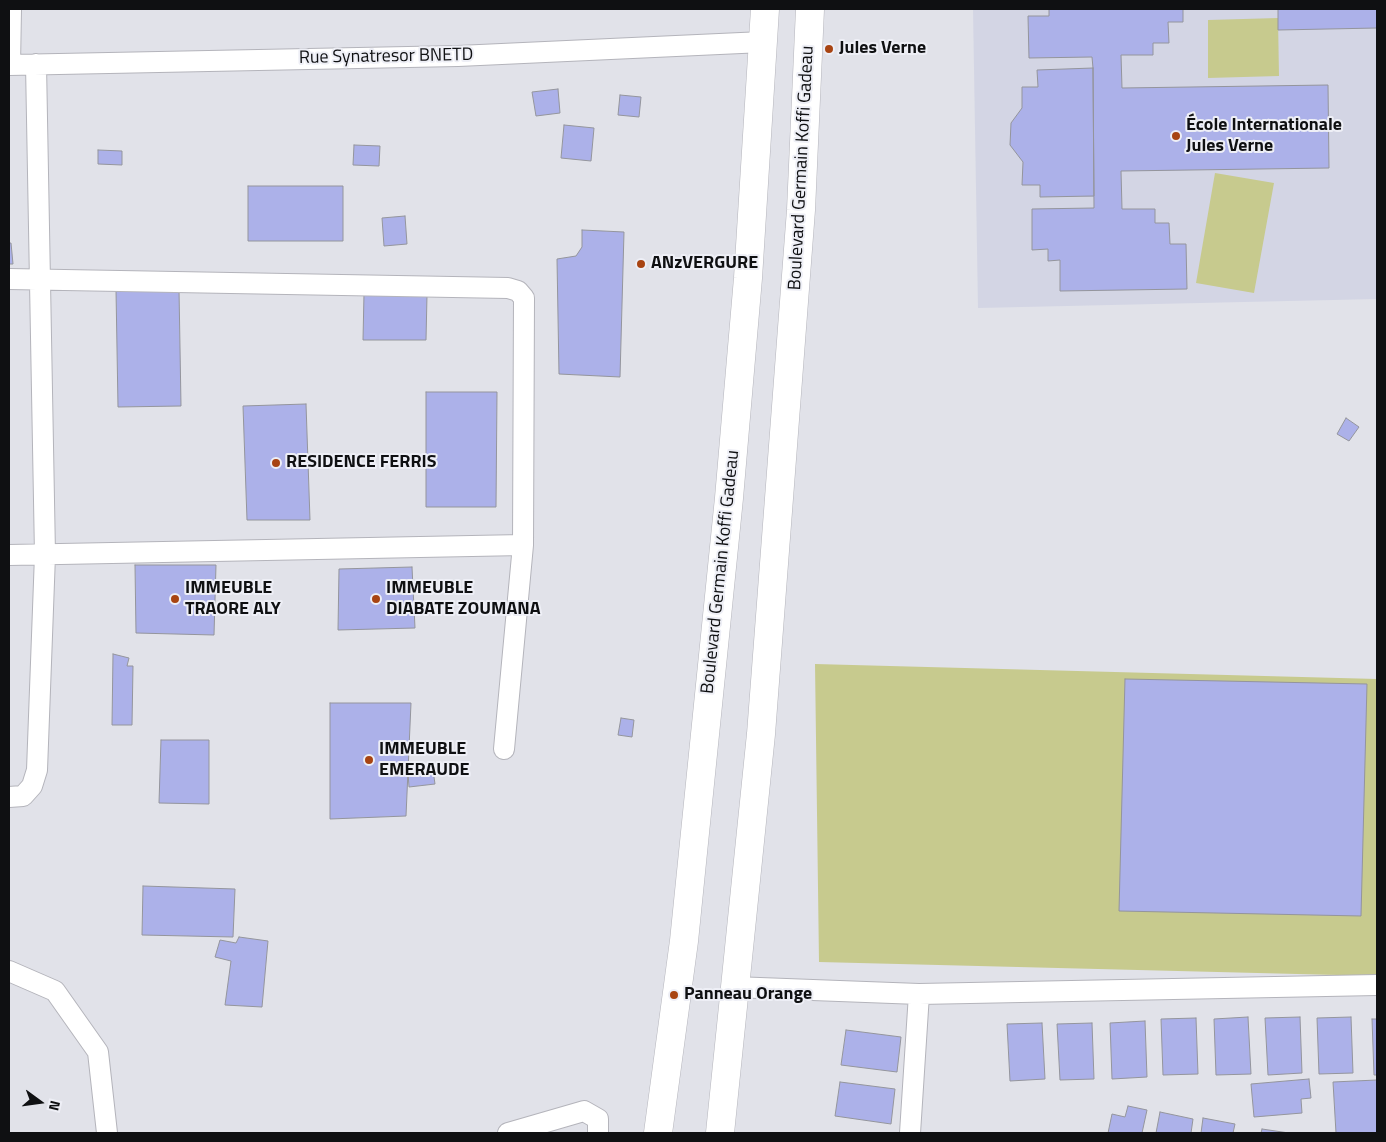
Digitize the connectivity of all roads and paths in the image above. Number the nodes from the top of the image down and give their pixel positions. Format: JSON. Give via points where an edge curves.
{"nodes":[{"id":1,"x":11,"y":9,"type":"edge"},
{"id":2,"x":765,"y":9,"type":"edge"},
{"id":3,"x":810,"y":9,"type":"edge"},
{"id":4,"x":763,"y":42,"type":"junction"},
{"id":5,"x":36,"y":64,"type":"junction"},
{"id":6,"x":10,"y":65,"type":"edge"},
{"id":7,"x":41,"y":278,"type":"junction"},
{"id":8,"x":9,"y":279,"type":"edge"},
{"id":9,"x":523,"y":546,"type":"junction"},
{"id":10,"x":45,"y":555,"type":"junction"},
{"id":11,"x":9,"y":556,"type":"edge"},
{"id":12,"x":504,"y":749,"type":"dead end"},
{"id":13,"x":9,"y":797,"type":"edge"},
{"id":14,"x":9,"y":971,"type":"edge"},
{"id":15,"x":1377,"y":985,"type":"edge"},
{"id":16,"x":733,"y":987,"type":"junction"},
{"id":17,"x":919,"y":994,"type":"junction"},
{"id":18,"x":107,"y":1133,"type":"edge"},
{"id":19,"x":508,"y":1133,"type":"edge"},
{"id":20,"x":598,"y":1133,"type":"edge"},
{"id":21,"x":658,"y":1133,"type":"edge"},
{"id":22,"x":720,"y":1133,"type":"edge"},
{"id":23,"x":910,"y":1133,"type":"edge"}],
"edges":[{"from":1,"to":6,"type":"street"},
{"from":2,"to":4,"type":"main road","name":"Boulevard Germain Koffi Gadeau"},
{"from":3,"to":16,"type":"main road","name":"Boulevard Germain Koffi Gadeau","via":[[801,210],[761,734]]},
{"from":4,"to":5,"type":"street","name":"Rue Synatresor BNETD","via":[[458,56]]},
{"from":4,"to":21,"type":"main road","name":"Boulevard Germain Koffi Gadeau","via":[[748,278],[729,498],[684,941]]},
{"from":5,"to":6,"type":"street","name":"Rue Synatresor BNETD"},
{"from":5,"to":7,"type":"street"},
{"from":7,"to":8,"type":"street"},
{"from":7,"to":9,"type":"street","via":[[508,288],[518,291],[524,298]]},
{"from":7,"to":10,"type":"street"},
{"from":9,"to":10,"type":"street"},
{"from":9,"to":12,"type":"street"},
{"from":10,"to":11,"type":"street"},
{"from":10,"to":13,"type":"street","via":[[37,770],[32,786],[23,796]]},
{"from":14,"to":18,"type":"street","via":[[55,991],[98,1052]]},
{"from":15,"to":17,"type":"street"},
{"from":16,"to":17,"type":"street"},
{"from":16,"to":22,"type":"main road","name":"Boulevard Germain Koffi Gadeau"},
{"from":17,"to":23,"type":"street"},
{"from":19,"to":20,"type":"street","via":[[584,1111],[598,1119]]}]}
